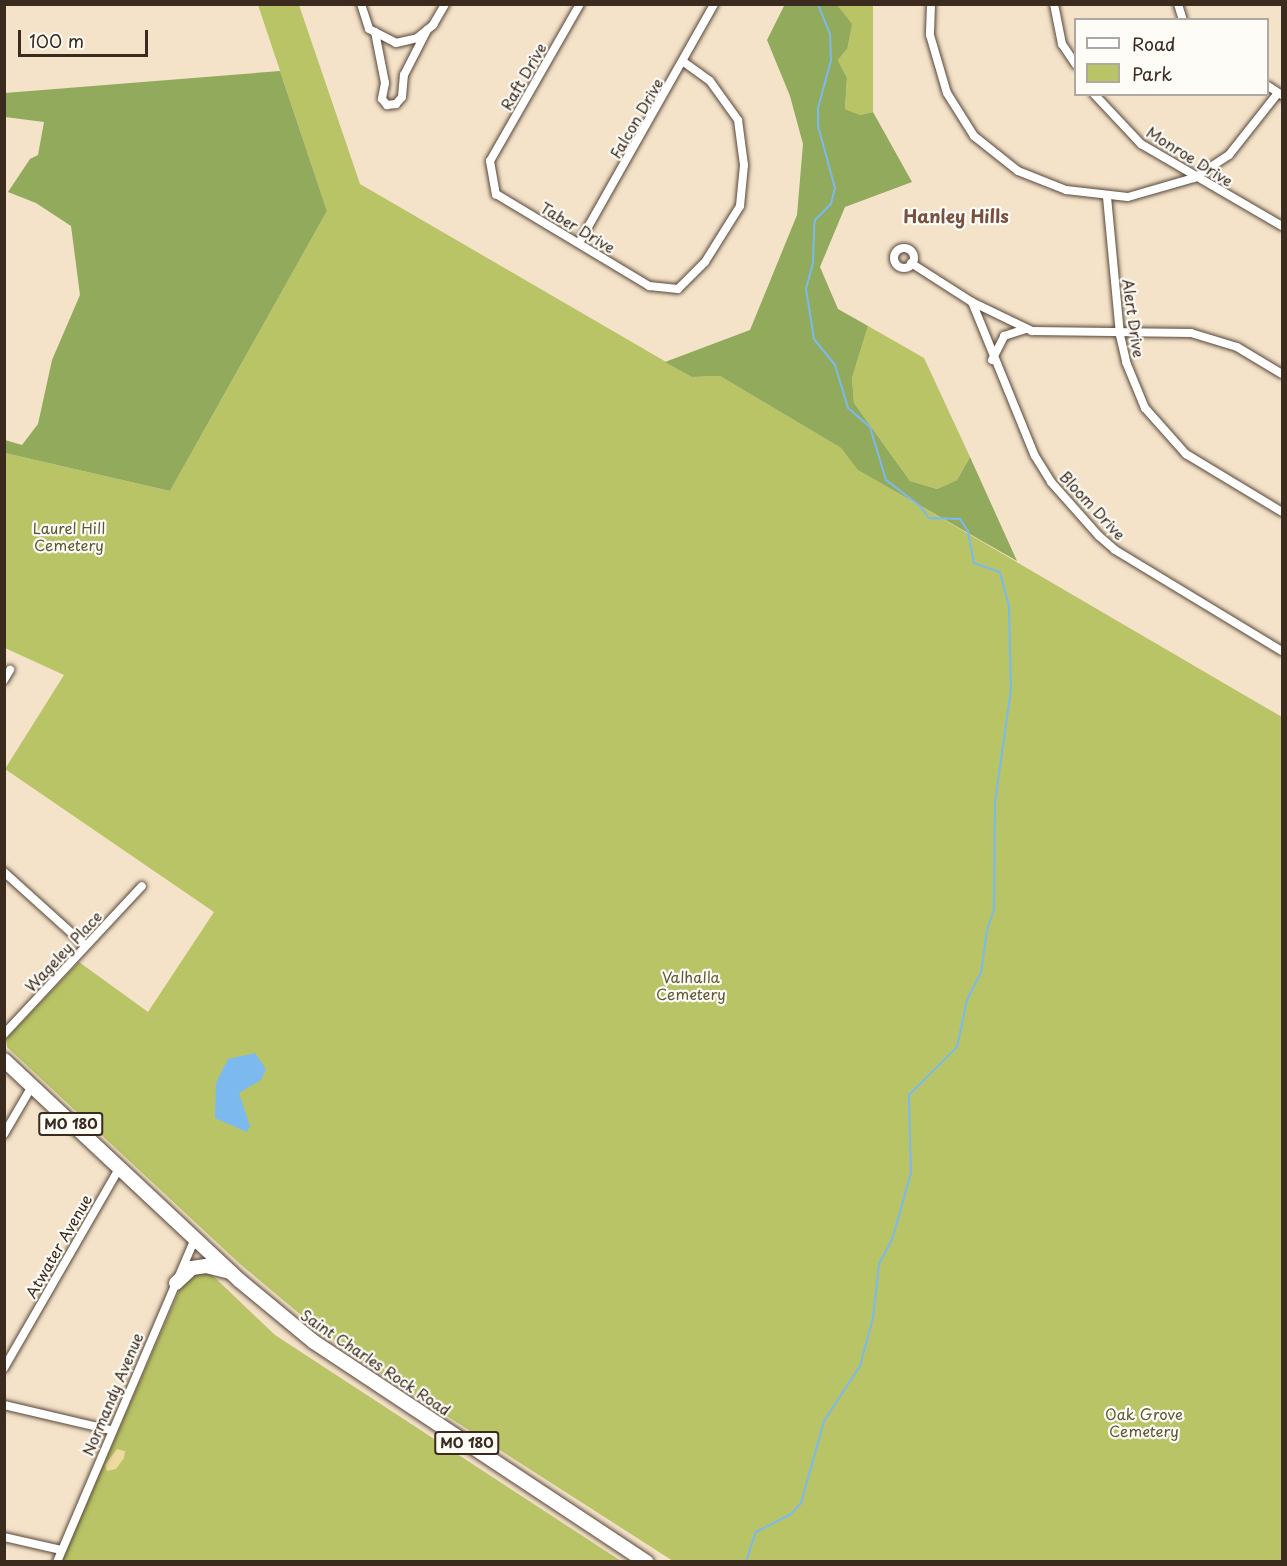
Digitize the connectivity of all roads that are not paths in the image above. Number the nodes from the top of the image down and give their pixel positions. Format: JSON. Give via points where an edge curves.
{"nodes":[{"id":1,"x":361,"y":4,"type":"edge"},
{"id":2,"x":445,"y":4,"type":"edge"},
{"id":3,"x":580,"y":4,"type":"edge"},
{"id":4,"x":714,"y":4,"type":"edge"},
{"id":5,"x":931,"y":4,"type":"edge"},
{"id":6,"x":1054,"y":4,"type":"edge"},
{"id":7,"x":427,"y":30,"type":"junction"},
{"id":8,"x":375,"y":32,"type":"junction"},
{"id":9,"x":684,"y":62,"type":"junction"},
{"id":10,"x":1074,"y":62,"type":"edge"},
{"id":11,"x":1280,"y":94,"type":"edge"},
{"id":12,"x":1096,"y":96,"type":"edge"},
{"id":13,"x":490,"y":161,"type":"joint"},
{"id":14,"x":1194,"y":178,"type":"junction"},
{"id":15,"x":1107,"y":197,"type":"junction"},
{"id":16,"x":1282,"y":226,"type":"edge"},
{"id":17,"x":579,"y":243,"type":"junction"},
{"id":18,"x":912,"y":263,"type":"dead end"},
{"id":19,"x":972,"y":302,"type":"junction"},
{"id":20,"x":1026,"y":329,"type":"junction"},
{"id":21,"x":1120,"y":334,"type":"junction"},
{"id":22,"x":992,"y":360,"type":"junction"},
{"id":23,"x":1282,"y":374,"type":"edge"},
{"id":24,"x":1282,"y":512,"type":"edge"},
{"id":25,"x":1282,"y":651,"type":"edge"},
{"id":26,"x":10,"y":670,"type":"dead end"},
{"id":27,"x":4,"y":680,"type":"edge"},
{"id":28,"x":4,"y":872,"type":"edge"},
{"id":29,"x":142,"y":886,"type":"dead end"},
{"id":30,"x":87,"y":946,"type":"junction"},
{"id":31,"x":4,"y":1034,"type":"edge"},
{"id":32,"x":4,"y":1060,"type":"edge"},
{"id":33,"x":32,"y":1086,"type":"junction"},
{"id":34,"x":4,"y":1134,"type":"edge"},
{"id":35,"x":119,"y":1168,"type":"junction"},
{"id":36,"x":195,"y":1239,"type":"junction"},
{"id":37,"x":231,"y":1273,"type":"junction"},
{"id":38,"x":176,"y":1283,"type":"junction"},
{"id":39,"x":4,"y":1368,"type":"edge"},
{"id":40,"x":4,"y":1405,"type":"edge"},
{"id":41,"x":111,"y":1430,"type":"junction"},
{"id":42,"x":4,"y":1537,"type":"edge"},
{"id":43,"x":62,"y":1550,"type":"junction"},
{"id":44,"x":57,"y":1562,"type":"edge"},
{"id":45,"x":647,"y":1562,"type":"edge"}],
"edges":[{"from":1,"to":8,"type":"street","via":[[369,29]]},
{"from":2,"to":7,"type":"street"},
{"from":3,"to":13,"type":"street","name":"Raft Drive"},
{"from":4,"to":9,"type":"street","name":"Falcon Drive"},
{"from":5,"to":15,"type":"street","via":[[930,35],[948,93],[974,136],[1001,160],[1035,180]]},
{"from":6,"to":10,"type":"street","via":[[1062,44]]},
{"from":7,"to":8,"type":"street","via":[[417,38],[396,43]]},
{"from":7,"to":8,"type":"street","via":[[404,75],[402,97],[396,104],[387,105],[382,99],[385,83]]},
{"from":9,"to":17,"type":"street","name":"Falcon Drive"},
{"from":9,"to":17,"type":"street","name":"Taber Drive","via":[[711,81],[738,120],[744,165],[740,206],[705,262],[678,289],[649,286]]},
{"from":11,"to":14,"type":"street","via":[[1229,155]]},
{"from":12,"to":14,"type":"street","name":"Monroe Drive","via":[[1141,144]]},
{"from":13,"to":17,"type":"street","name":"Taber Drive","via":[[496,194]]},
{"from":14,"to":15,"type":"street","via":[[1128,197]]},
{"from":14,"to":16,"type":"street","name":"Monroe Drive"},
{"from":15,"to":21,"type":"street","name":"Alert Drive"},
{"from":18,"to":19,"type":"street"},
{"from":19,"to":20,"type":"street"},
{"from":19,"to":22,"type":"street","name":"Bloom Drive"},
{"from":20,"to":21,"type":"street"},
{"from":20,"to":22,"type":"street","via":[[1004,336]]},
{"from":21,"to":23,"type":"street","via":[[1170,330],[1211,337]]},
{"from":21,"to":24,"type":"street","name":"Alert Drive","via":[[1135,388],[1161,429],[1186,454]]},
{"from":22,"to":25,"type":"street","name":"Bloom Drive","via":[[1042,467],[1099,536],[1115,550]]},
{"from":26,"to":27,"type":"street"},
{"from":28,"to":30,"type":"street"},
{"from":29,"to":30,"type":"street","name":"Wageley Place"},
{"from":30,"to":31,"type":"street","name":"Wageley Place"},
{"from":32,"to":33,"type":"main road","name":"Saint Charles Rock Road","number":"MO 180"},
{"from":33,"to":34,"type":"street"},
{"from":33,"to":35,"type":"main road","name":"Saint Charles Rock Road","number":"MO 180"},
{"from":35,"to":36,"type":"main road","name":"Saint Charles Rock Road","number":"MO 180"},
{"from":35,"to":39,"type":"street","name":"Atwater Avenue"},
{"from":36,"to":37,"type":"main road","name":"Saint Charles Rock Road","number":"MO 180"},
{"from":36,"to":38,"type":"street","name":"Normandy Avenue"},
{"from":37,"to":38,"type":"main road","via":[[197,1267]]},
{"from":37,"to":45,"type":"main road","name":"Saint Charles Rock Road","number":"MO 180","via":[[352,1369]]},
{"from":38,"to":41,"type":"street","name":"Normandy Avenue"},
{"from":40,"to":41,"type":"street"},
{"from":41,"to":43,"type":"street","name":"Normandy Avenue"},
{"from":42,"to":43,"type":"street"},
{"from":43,"to":44,"type":"street","name":"Normandy Avenue"}]}
